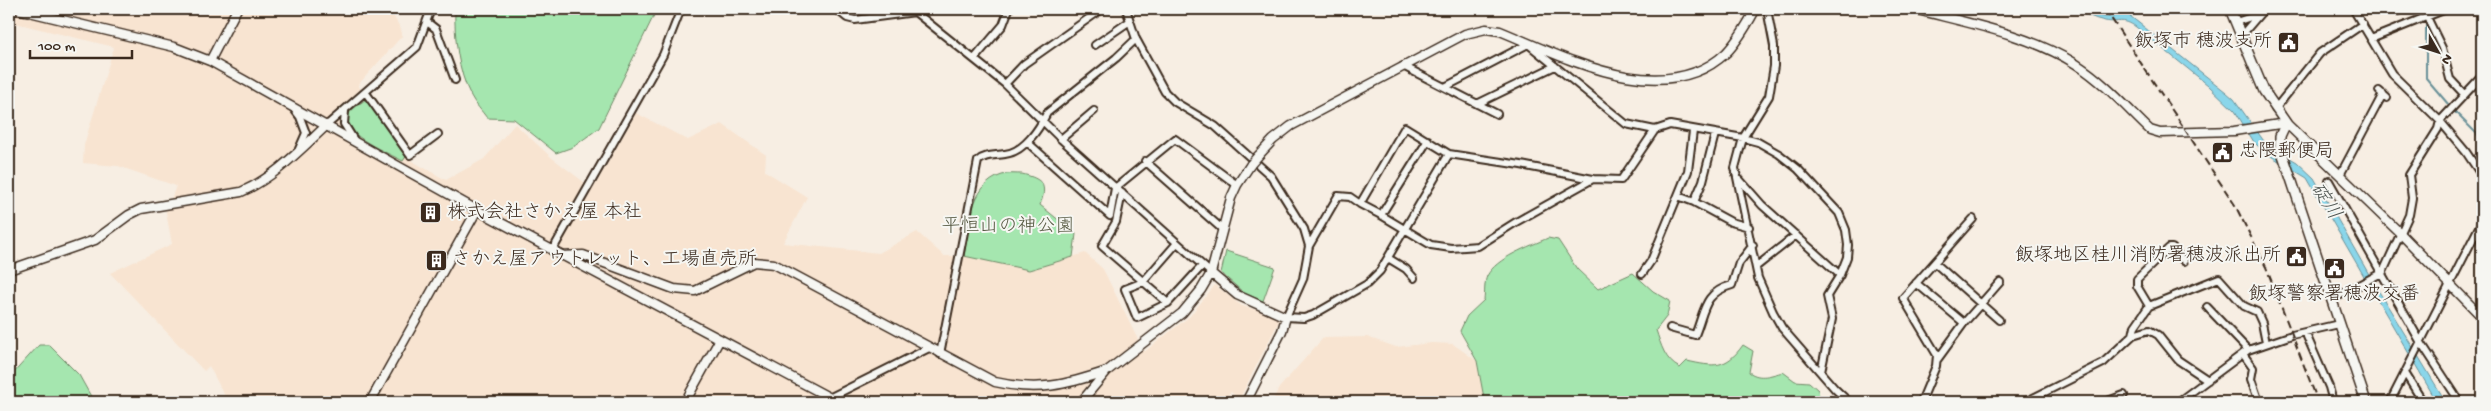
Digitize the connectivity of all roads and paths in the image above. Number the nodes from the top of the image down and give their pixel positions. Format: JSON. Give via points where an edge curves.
{"nodes":[{"id":1,"x":18,"y":9,"type":"edge"},
{"id":2,"x":237,"y":9,"type":"edge"},
{"id":3,"x":431,"y":9,"type":"edge"},
{"id":4,"x":681,"y":9,"type":"edge"},
{"id":5,"x":836,"y":9,"type":"edge"},
{"id":6,"x":1009,"y":9,"type":"edge"},
{"id":7,"x":1102,"y":9,"type":"edge"},
{"id":8,"x":1126,"y":9,"type":"edge"},
{"id":9,"x":1756,"y":9,"type":"edge"},
{"id":10,"x":1767,"y":9,"type":"edge"},
{"id":11,"x":1914,"y":9,"type":"edge"},
{"id":12,"x":2230,"y":9,"type":"edge"},
{"id":13,"x":2353,"y":9,"type":"edge"},
{"id":14,"x":2422,"y":9,"type":"edge"},
{"id":15,"x":2446,"y":9,"type":"edge"},
{"id":16,"x":913,"y":10,"type":"edge"},
{"id":17,"x":1934,"y":11,"type":"edge"},
{"id":18,"x":2262,"y":11,"type":"edge"},
{"id":19,"x":2426,"y":17,"type":"junction"},
{"id":20,"x":1130,"y":21,"type":"junction"},
{"id":21,"x":427,"y":22,"type":"junction"},
{"id":22,"x":2236,"y":22,"type":"junction"},
{"id":23,"x":2362,"y":24,"type":"junction"},
{"id":24,"x":1136,"y":39,"type":"junction"},
{"id":25,"x":2243,"y":39,"type":"junction"},
{"id":26,"x":2371,"y":39,"type":"junction"},
{"id":27,"x":1528,"y":44,"type":"junction"},
{"id":28,"x":1095,"y":45,"type":"dead end"},
{"id":29,"x":975,"y":58,"type":"junction"},
{"id":30,"x":210,"y":61,"type":"junction"},
{"id":31,"x":1403,"y":66,"type":"junction"},
{"id":32,"x":1554,"y":66,"type":"junction"},
{"id":33,"x":2482,"y":76,"type":"edge"},
{"id":34,"x":455,"y":80,"type":"dead end"},
{"id":35,"x":1005,"y":84,"type":"junction"},
{"id":36,"x":1445,"y":87,"type":"junction"},
{"id":37,"x":366,"y":93,"type":"junction"},
{"id":38,"x":2383,"y":94,"type":"dead end"},
{"id":39,"x":2464,"y":94,"type":"junction"},
{"id":40,"x":1477,"y":104,"type":"junction"},
{"id":41,"x":290,"y":105,"type":"junction"},
{"id":42,"x":348,"y":108,"type":"junction"},
{"id":43,"x":2274,"y":109,"type":"junction"},
{"id":44,"x":1094,"y":111,"type":"dead end"},
{"id":45,"x":1497,"y":114,"type":"dead end"},
{"id":46,"x":2440,"y":121,"type":"junction"},
{"id":47,"x":1043,"y":122,"type":"junction"},
{"id":48,"x":2286,"y":123,"type":"junction"},
{"id":49,"x":327,"y":125,"type":"junction"},
{"id":50,"x":1655,"y":130,"type":"junction"},
{"id":51,"x":1693,"y":131,"type":"junction"},
{"id":52,"x":438,"y":134,"type":"dead end"},
{"id":53,"x":1715,"y":134,"type":"junction"},
{"id":54,"x":1743,"y":138,"type":"junction"},
{"id":55,"x":1061,"y":139,"type":"junction"},
{"id":56,"x":1428,"y":140,"type":"junction"},
{"id":57,"x":354,"y":141,"type":"junction"},
{"id":58,"x":1027,"y":142,"type":"junction"},
{"id":59,"x":295,"y":154,"type":"junction"},
{"id":60,"x":1449,"y":154,"type":"junction"},
{"id":61,"x":1145,"y":161,"type":"junction"},
{"id":62,"x":2340,"y":175,"type":"junction"},
{"id":63,"x":2482,"y":176,"type":"edge"},
{"id":64,"x":1593,"y":179,"type":"junction"},
{"id":65,"x":1739,"y":179,"type":"junction"},
{"id":66,"x":2329,"y":181,"type":"dead end"},
{"id":67,"x":1237,"y":185,"type":"junction"},
{"id":68,"x":1115,"y":188,"type":"junction"},
{"id":69,"x":1122,"y":193,"type":"junction"},
{"id":70,"x":1678,"y":196,"type":"junction"},
{"id":71,"x":1694,"y":202,"type":"junction"},
{"id":72,"x":1360,"y":204,"type":"junction"},
{"id":73,"x":477,"y":210,"type":"junction"},
{"id":74,"x":1381,"y":215,"type":"junction"},
{"id":75,"x":1973,"y":219,"type":"dead end"},
{"id":76,"x":2482,"y":221,"type":"edge"},
{"id":77,"x":1749,"y":227,"type":"junction"},
{"id":78,"x":1222,"y":229,"type":"junction"},
{"id":79,"x":1404,"y":229,"type":"junction"},
{"id":80,"x":2400,"y":234,"type":"junction"},
{"id":81,"x":1796,"y":235,"type":"junction"},
{"id":82,"x":1177,"y":243,"type":"junction"},
{"id":83,"x":1752,"y":245,"type":"junction"},
{"id":84,"x":1309,"y":246,"type":"junction"},
{"id":85,"x":552,"y":251,"type":"junction"},
{"id":86,"x":561,"y":256,"type":"junction"},
{"id":87,"x":1388,"y":258,"type":"junction"},
{"id":88,"x":2184,"y":261,"type":"dead end"},
{"id":89,"x":1935,"y":263,"type":"junction"},
{"id":90,"x":1202,"y":266,"type":"junction"},
{"id":91,"x":1757,"y":266,"type":"junction"},
{"id":92,"x":9,"y":270,"type":"edge"},
{"id":93,"x":1211,"y":273,"type":"junction"},
{"id":94,"x":2382,"y":273,"type":"junction"},
{"id":95,"x":1642,"y":274,"type":"dead end"},
{"id":96,"x":1840,"y":275,"type":"junction"},
{"id":97,"x":1414,"y":278,"type":"dead end"},
{"id":98,"x":1143,"y":282,"type":"junction"},
{"id":99,"x":2000,"y":282,"type":"dead end"},
{"id":100,"x":1916,"y":283,"type":"junction"},
{"id":101,"x":2450,"y":286,"type":"junction"},
{"id":102,"x":2331,"y":300,"type":"junction"},
{"id":103,"x":1168,"y":303,"type":"junction"},
{"id":104,"x":1981,"y":304,"type":"junction"},
{"id":105,"x":2149,"y":306,"type":"junction"},
{"id":106,"x":2207,"y":307,"type":"dead end"},
{"id":107,"x":1286,"y":316,"type":"junction"},
{"id":108,"x":2482,"y":317,"type":"edge"},
{"id":109,"x":1999,"y":320,"type":"dead end"},
{"id":110,"x":1964,"y":323,"type":"junction"},
{"id":111,"x":2339,"y":324,"type":"junction"},
{"id":112,"x":1670,"y":328,"type":"dead end"},
{"id":113,"x":2304,"y":332,"type":"junction"},
{"id":114,"x":2133,"y":334,"type":"junction"},
{"id":115,"x":720,"y":339,"type":"junction"},
{"id":116,"x":2420,"y":342,"type":"junction"},
{"id":117,"x":2266,"y":343,"type":"junction"},
{"id":118,"x":929,"y":348,"type":"junction"},
{"id":119,"x":2245,"y":352,"type":"junction"},
{"id":120,"x":940,"y":354,"type":"junction"},
{"id":121,"x":1937,"y":360,"type":"junction"},
{"id":122,"x":1107,"y":371,"type":"junction"},
{"id":123,"x":2405,"y":371,"type":"junction"},
{"id":124,"x":1821,"y":372,"type":"junction"},
{"id":125,"x":2208,"y":380,"type":"junction"},
{"id":126,"x":2124,"y":395,"type":"dead end"},
{"id":127,"x":829,"y":398,"type":"junction"},
{"id":128,"x":2189,"y":399,"type":"edge"},
{"id":129,"x":370,"y":402,"type":"edge"},
{"id":130,"x":686,"y":402,"type":"edge"},
{"id":131,"x":838,"y":402,"type":"edge"},
{"id":132,"x":1081,"y":402,"type":"edge"},
{"id":133,"x":1246,"y":402,"type":"edge"},
{"id":134,"x":1849,"y":402,"type":"edge"},
{"id":135,"x":1921,"y":402,"type":"edge"},
{"id":136,"x":2025,"y":402,"type":"edge"},
{"id":137,"x":2105,"y":402,"type":"edge"},
{"id":138,"x":2178,"y":402,"type":"edge"},
{"id":139,"x":2259,"y":402,"type":"edge"},
{"id":140,"x":2333,"y":402,"type":"edge"},
{"id":141,"x":2366,"y":402,"type":"edge"},
{"id":142,"x":2390,"y":402,"type":"edge"},
{"id":143,"x":2422,"y":402,"type":"edge"},
{"id":144,"x":2460,"y":402,"type":"edge"}],
"edges":[{"from":1,"to":30,"type":"street","via":[[174,48]]},
{"from":2,"to":30,"type":"street"},
{"from":3,"to":21,"type":"street"},
{"from":4,"to":85,"type":"street","via":[[663,55]]},
{"from":5,"to":16,"type":"street","via":[[855,20]]},
{"from":6,"to":29,"type":"street","via":[[1004,25]]},
{"from":7,"to":35,"type":"street","via":[[1024,64]]},
{"from":8,"to":20,"type":"street"},
{"from":9,"to":27,"type":"street","via":[[1726,53],[1706,67],[1679,77],[1651,78],[1601,71]]},
{"from":10,"to":54,"type":"street","via":[[1774,56],[1769,96]]},
{"from":11,"to":17,"type":"street"},
{"from":12,"to":22,"type":"main road"},
{"from":13,"to":23,"type":"street"},
{"from":14,"to":19,"type":"street"},
{"from":15,"to":19,"type":"street"},
{"from":16,"to":29,"type":"street"},
{"from":17,"to":48,"type":"street","via":[[2050,50],[2076,64],[2104,85],[2150,130],[2187,134]]},
{"from":18,"to":22,"type":"street"},
{"from":18,"to":25,"type":"street","via":[[2246,30]]},
{"from":19,"to":26,"type":"street"},
{"from":19,"to":39,"type":"street","via":[[2442,48],[2450,79]]},
{"from":20,"to":24,"type":"street"},
{"from":20,"to":28,"type":"street"},
{"from":21,"to":34,"type":"street","via":[[436,30]]},
{"from":21,"to":37,"type":"street","via":[[417,47]]},
{"from":22,"to":25,"type":"main road"},
{"from":23,"to":26,"type":"street"},
{"from":23,"to":43,"type":"street","via":[[2320,53]]},
{"from":24,"to":47,"type":"street","via":[[1047,113]]},
{"from":24,"to":84,"type":"street","via":[[1157,80],[1175,102],[1215,126],[1270,176],[1304,229]]},
{"from":25,"to":43,"type":"main road"},
{"from":26,"to":46,"type":"street","via":[[2392,74]]},
{"from":27,"to":31,"type":"street","via":[[1500,31],[1486,29],[1465,34]]},
{"from":27,"to":32,"type":"street"},
{"from":27,"to":36,"type":"street"},
{"from":29,"to":35,"type":"street"},
{"from":30,"to":41,"type":"street"},
{"from":31,"to":36,"type":"street"},
{"from":31,"to":67,"type":"street","bridge":true,"via":[[1291,126],[1258,156]]},
{"from":32,"to":40,"type":"street"},
{"from":32,"to":50,"type":"street","via":[[1622,122]]},
{"from":33,"to":39,"type":"street"},
{"from":35,"to":47,"type":"street"},
{"from":36,"to":40,"type":"street"},
{"from":37,"to":42,"type":"street"},
{"from":37,"to":52,"type":"street","via":[[410,155]]},
{"from":38,"to":62,"type":"street"},
{"from":39,"to":46,"type":"street"},
{"from":40,"to":45,"type":"street"},
{"from":41,"to":49,"type":"street"},
{"from":41,"to":59,"type":"street","via":[[306,132]]},
{"from":42,"to":49,"type":"street"},
{"from":42,"to":57,"type":"street","via":[[344,113],[344,124]]},
{"from":43,"to":48,"type":"main road"},
{"from":44,"to":55,"type":"street"},
{"from":46,"to":63,"type":"street"},
{"from":46,"to":80,"type":"street","via":[[2409,175],[2412,198],[2406,225]]},
{"from":47,"to":55,"type":"street"},
{"from":47,"to":58,"type":"street"},
{"from":48,"to":62,"type":"street"},
{"from":48,"to":102,"type":"main road","via":[[2280,136],[2280,146]]},
{"from":49,"to":57,"type":"street"},
{"from":49,"to":59,"type":"street"},
{"from":50,"to":51,"type":"street","via":[[1670,125]]},
{"from":50,"to":64,"type":"street","via":[[1621,180]]},
{"from":51,"to":53,"type":"street"},
{"from":51,"to":70,"type":"street","via":[[1688,171]]},
{"from":53,"to":54,"type":"street"},
{"from":53,"to":71,"type":"street"},
{"from":54,"to":65,"type":"street","via":[[1736,168]]},
{"from":54,"to":96,"type":"street","via":[[1758,142],[1798,169],[1838,213],[1846,230],[1848,245]]},
{"from":55,"to":68,"type":"street"},
{"from":56,"to":60,"type":"street"},
{"from":56,"to":72,"type":"street","via":[[1405,127]]},
{"from":56,"to":74,"type":"street"},
{"from":57,"to":73,"type":"street"},
{"from":58,"to":68,"type":"street","via":[[1110,216]]},
{"from":58,"to":120,"type":"street","via":[[1019,150],[983,157],[978,161]]},
{"from":59,"to":92,"type":"street","via":[[265,180],[241,192],[141,209],[94,240]]},
{"from":60,"to":64,"type":"street"},
{"from":60,"to":79,"type":"street"},
{"from":61,"to":67,"type":"street","via":[[1176,139]]},
{"from":61,"to":68,"type":"street"},
{"from":61,"to":78,"type":"street"},
{"from":62,"to":80,"type":"street"},
{"from":64,"to":79,"type":"street","via":[[1478,246],[1451,248],[1431,245]]},
{"from":65,"to":77,"type":"street"},
{"from":65,"to":81,"type":"street"},
{"from":66,"to":94,"type":"street"},
{"from":67,"to":78,"type":"street"},
{"from":68,"to":69,"type":"street"},
{"from":69,"to":82,"type":"street"},
{"from":69,"to":98,"type":"street","via":[[1116,222],[1102,246]]},
{"from":70,"to":71,"type":"street"},
{"from":70,"to":95,"type":"street","via":[[1651,261]]},
{"from":71,"to":77,"type":"street","via":[[1731,222]]},
{"from":72,"to":74,"type":"street"},
{"from":72,"to":84,"type":"street","via":[[1350,197],[1338,196]]},
{"from":73,"to":85,"type":"street"},
{"from":73,"to":129,"type":"street"},
{"from":74,"to":79,"type":"street"},
{"from":75,"to":89,"type":"street"},
{"from":76,"to":101,"type":"street"},
{"from":77,"to":83,"type":"street"},
{"from":78,"to":93,"type":"street"},
{"from":79,"to":87,"type":"street"},
{"from":80,"to":94,"type":"street"},
{"from":80,"to":101,"type":"street"},
{"from":81,"to":91,"type":"street"},
{"from":81,"to":96,"type":"street"},
{"from":82,"to":90,"type":"street"},
{"from":82,"to":98,"type":"street"},
{"from":83,"to":91,"type":"street"},
{"from":83,"to":112,"type":"street","via":[[1739,263],[1732,285],[1718,289],[1702,310],[1695,335]]},
{"from":84,"to":107,"type":"street","via":[[1303,279]]},
{"from":85,"to":86,"type":"street"},
{"from":86,"to":115,"type":"street"},
{"from":86,"to":118,"type":"street","via":[[582,255],[674,289],[695,291],[754,262],[774,264]]},
{"from":87,"to":97,"type":"street"},
{"from":87,"to":107,"type":"street","via":[[1367,284],[1344,298],[1304,318]]},
{"from":88,"to":105,"type":"street","via":[[2169,248],[2137,279],[2136,286]]},
{"from":89,"to":100,"type":"street"},
{"from":89,"to":104,"type":"street"},
{"from":90,"to":93,"type":"street"},
{"from":90,"to":103,"type":"street"},
{"from":91,"to":124,"type":"street","via":[[1758,278],[1782,328]]},
{"from":93,"to":107,"type":"street","via":[[1237,296]]},
{"from":93,"to":122,"type":"street","via":[[1182,314]]},
{"from":94,"to":102,"type":"street"},
{"from":94,"to":116,"type":"street"},
{"from":96,"to":124,"type":"street","via":[[1827,296],[1832,319]]},
{"from":98,"to":103,"type":"street"},
{"from":98,"to":103,"type":"street","via":[[1125,288],[1137,318]]},
{"from":99,"to":104,"type":"street"},
{"from":100,"to":110,"type":"street"},
{"from":100,"to":121,"type":"street","via":[[1905,295],[1904,303],[1934,348]]},
{"from":101,"to":108,"type":"street"},
{"from":101,"to":116,"type":"street"},
{"from":102,"to":111,"type":"main road"},
{"from":104,"to":109,"type":"street"},
{"from":104,"to":110,"type":"street"},
{"from":105,"to":114,"type":"street"},
{"from":105,"to":117,"type":"street","via":[[2219,278],[2244,306],[2256,312]]},
{"from":106,"to":119,"type":"street"},
{"from":107,"to":133,"type":"street","via":[[1282,331]]},
{"from":110,"to":121,"type":"street"},
{"from":111,"to":113,"type":"street"},
{"from":111,"to":141,"type":"main road"},
{"from":113,"to":117,"type":"street"},
{"from":113,"to":140,"type":"street"},
{"from":114,"to":125,"type":"street","via":[[2149,330],[2155,332],[2178,360]]},
{"from":114,"to":136,"type":"street","via":[[2103,363]]},
{"from":115,"to":127,"type":"street"},
{"from":115,"to":130,"type":"street"},
{"from":116,"to":123,"type":"street"},
{"from":116,"to":144,"type":"street"},
{"from":117,"to":119,"type":"street"},
{"from":118,"to":120,"type":"street"},
{"from":118,"to":127,"type":"street"},
{"from":119,"to":125,"type":"street"},
{"from":119,"to":139,"type":"street","via":[[2253,368],[2251,379]]},
{"from":120,"to":122,"type":"street","via":[[995,382],[1019,388],[1041,388],[1078,381]]},
{"from":121,"to":135,"type":"street"},
{"from":122,"to":132,"type":"street"},
{"from":123,"to":142,"type":"street"},
{"from":123,"to":143,"type":"street"},
{"from":124,"to":134,"type":"street"},
{"from":125,"to":128,"type":"street"},
{"from":126,"to":137,"type":"street"},
{"from":127,"to":131,"type":"street"},
{"from":128,"to":138,"type":"street"}]}
